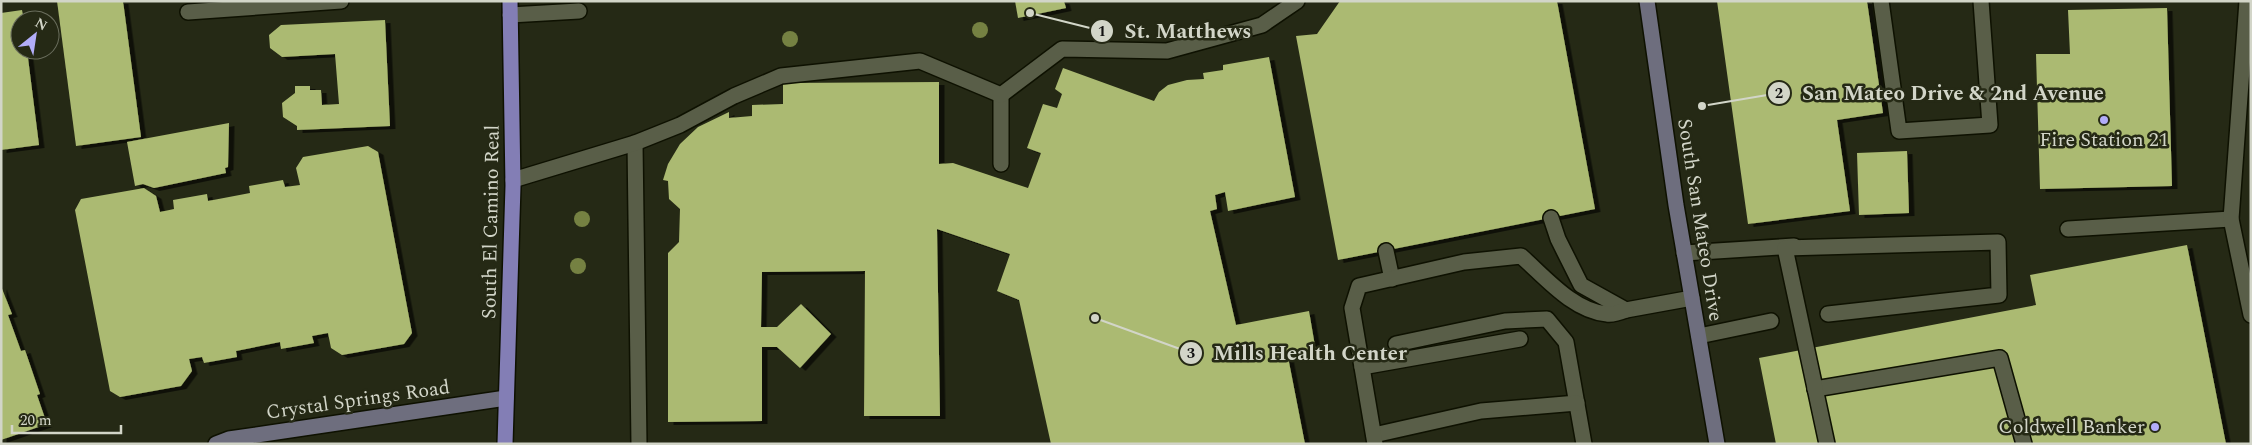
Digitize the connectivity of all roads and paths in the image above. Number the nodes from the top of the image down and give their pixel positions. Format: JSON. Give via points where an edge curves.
{"nodes":[{"id":1,"x":341,"y":1,"type":"edge"},
{"id":2,"x":1297,"y":1,"type":"edge"},
{"id":3,"x":1648,"y":1,"type":"edge"},
{"id":4,"x":1881,"y":1,"type":"edge"},
{"id":5,"x":1981,"y":1,"type":"edge"},
{"id":6,"x":2247,"y":1,"type":"edge"},
{"id":7,"x":510,"y":8,"type":"edge"},
{"id":8,"x":579,"y":11,"type":"dead end"},
{"id":9,"x":188,"y":12,"type":"dead end"},
{"id":10,"x":1001,"y":95,"type":"junction"},
{"id":11,"x":634,"y":143,"type":"junction"},
{"id":12,"x":1001,"y":164,"type":"dead end"},
{"id":13,"x":513,"y":180,"type":"junction"},
{"id":14,"x":1551,"y":218,"type":"dead end"},
{"id":15,"x":2231,"y":220,"type":"junction"},
{"id":16,"x":2068,"y":229,"type":"dead end"},
{"id":17,"x":1952,"y":236,"type":"dead end"},
{"id":18,"x":1386,"y":251,"type":"dead end"},
{"id":19,"x":1684,"y":253,"type":"junction"},
{"id":20,"x":1392,"y":279,"type":"junction"},
{"id":21,"x":1692,"y":298,"type":"junction"},
{"id":22,"x":1626,"y":310,"type":"junction"},
{"id":23,"x":1828,"y":314,"type":"dead end"},
{"id":24,"x":2251,"y":315,"type":"edge"},
{"id":25,"x":1771,"y":321,"type":"dead end"},
{"id":26,"x":1699,"y":336,"type":"junction"},
{"id":27,"x":1520,"y":339,"type":"dead end"},
{"id":28,"x":1396,"y":344,"type":"dead end"},
{"id":29,"x":1362,"y":367,"type":"junction"},
{"id":30,"x":1816,"y":389,"type":"junction"},
{"id":31,"x":506,"y":398,"type":"junction"},
{"id":32,"x":1577,"y":403,"type":"junction"},
{"id":33,"x":1375,"y":440,"type":"edge"},
{"id":34,"x":216,"y":444,"type":"edge"},
{"id":35,"x":504,"y":444,"type":"edge"},
{"id":36,"x":639,"y":444,"type":"edge"},
{"id":37,"x":1584,"y":444,"type":"edge"},
{"id":38,"x":1717,"y":444,"type":"edge"},
{"id":39,"x":1827,"y":444,"type":"edge"},
{"id":40,"x":2024,"y":444,"type":"edge"}],
"edges":[{"from":1,"to":9,"type":"street"},
{"from":2,"to":10,"type":"street","via":[[1262,25],[1167,50],[1062,49]]},
{"from":3,"to":19,"type":"main road","name":"South San Mateo Drive"},
{"from":4,"to":5,"type":"street","via":[[1899,131],[1990,125]]},
{"from":6,"to":15,"type":"street"},
{"from":7,"to":8,"type":"street"},
{"from":7,"to":13,"type":"main road","name":"South El Camino Real"},
{"from":10,"to":11,"type":"street","via":[[920,61],[781,76],[734,96],[680,125]]},
{"from":10,"to":12,"type":"street"},
{"from":11,"to":13,"type":"street"},
{"from":11,"to":36,"type":"street"},
{"from":13,"to":31,"type":"main road","name":"South El Camino Real"},
{"from":14,"to":22,"type":"street","via":[[1581,285]]},
{"from":15,"to":16,"type":"street"},
{"from":15,"to":24,"type":"street"},
{"from":17,"to":19,"type":"street"},
{"from":18,"to":20,"type":"street"},
{"from":19,"to":21,"type":"main road","name":"South San Mateo Drive"},
{"from":20,"to":22,"type":"street","via":[[1464,262],[1521,256],[1552,285],[1582,306],[1608,314]]},
{"from":20,"to":29,"type":"street","via":[[1359,286],[1352,308]]},
{"from":21,"to":22,"type":"street"},
{"from":21,"to":26,"type":"main road","name":"South San Mateo Drive"},
{"from":23,"to":30,"type":"street","via":[[1999,295],[1998,242],[1785,248]]},
{"from":25,"to":26,"type":"street"},
{"from":26,"to":38,"type":"main road","name":"South San Mateo Drive"},
{"from":27,"to":29,"type":"street"},
{"from":28,"to":32,"type":"street","via":[[1506,320],[1547,319],[1566,342]]},
{"from":29,"to":33,"type":"street"},
{"from":30,"to":39,"type":"street"},
{"from":30,"to":40,"type":"street","via":[[2000,358]]},
{"from":31,"to":34,"type":"main road","name":"Crystal Springs Road","via":[[229,439]]},
{"from":31,"to":35,"type":"main road","name":"South El Camino Real"},
{"from":32,"to":33,"type":"street","via":[[1481,411]]},
{"from":32,"to":37,"type":"street"}]}
